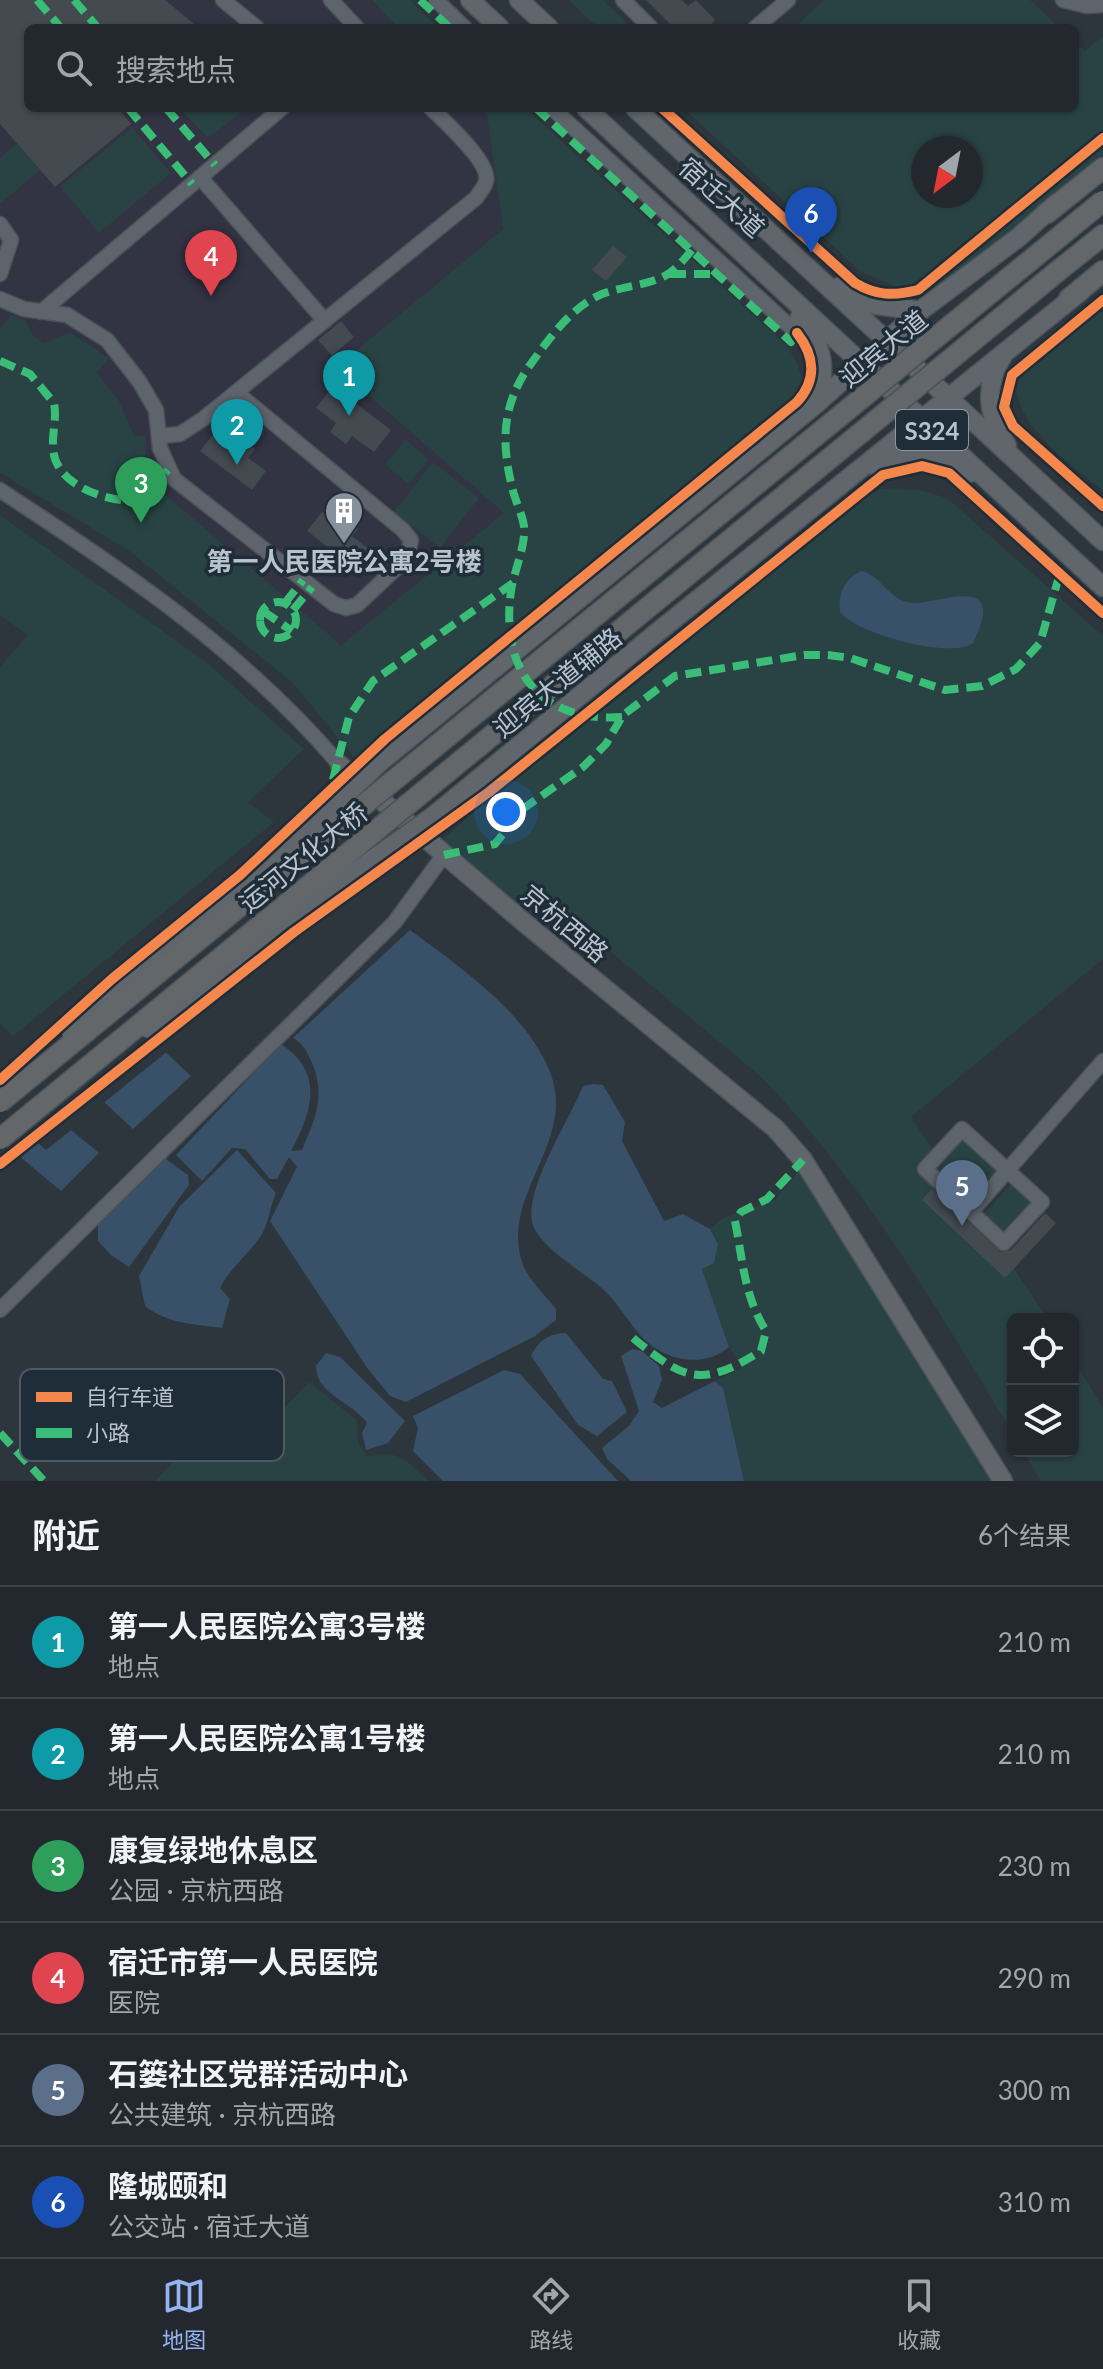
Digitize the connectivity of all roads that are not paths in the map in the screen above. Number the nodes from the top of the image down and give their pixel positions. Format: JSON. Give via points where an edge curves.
{"nodes":[{"id":1,"x":223,"y":0,"type":"edge"},
{"id":2,"x":331,"y":0,"type":"edge"},
{"id":3,"x":436,"y":0,"type":"edge"},
{"id":4,"x":470,"y":0,"type":"edge"},
{"id":5,"x":623,"y":0,"type":"edge"},
{"id":6,"x":788,"y":0,"type":"edge"},
{"id":7,"x":1063,"y":0,"type":"edge"},
{"id":8,"x":529,"y":3,"type":"edge"},
{"id":9,"x":1103,"y":5,"type":"edge"},
{"id":10,"x":252,"y":24,"type":"edge"},
{"id":11,"x":353,"y":24,"type":"edge"},
{"id":12,"x":461,"y":24,"type":"edge"},
{"id":13,"x":496,"y":24,"type":"edge"},
{"id":14,"x":546,"y":24,"type":"edge"},
{"id":15,"x":647,"y":24,"type":"edge"},
{"id":16,"x":760,"y":24,"type":"edge"},
{"id":17,"x":277,"y":112,"type":"edge"},
{"id":18,"x":435,"y":112,"type":"edge"},
{"id":19,"x":556,"y":112,"type":"edge"},
{"id":20,"x":590,"y":112,"type":"edge"},
{"id":21,"x":639,"y":112,"type":"edge"},
{"id":22,"x":1103,"y":155,"type":"edge"},
{"id":23,"x":1103,"y":168,"type":"edge"},
{"id":24,"x":200,"y":177,"type":"junction"},
{"id":25,"x":1103,"y":201,"type":"edge"},
{"id":26,"x":1047,"y":213,"type":"junction"},
{"id":27,"x":0,"y":224,"type":"edge"},
{"id":28,"x":1103,"y":235,"type":"edge"},
{"id":29,"x":786,"y":247,"type":"junction"},
{"id":30,"x":764,"y":271,"type":"junction"},
{"id":31,"x":0,"y":274,"type":"edge"},
{"id":32,"x":1103,"y":274,"type":"edge"},
{"id":33,"x":0,"y":299,"type":"edge"},
{"id":34,"x":1069,"y":299,"type":"joint"},
{"id":35,"x":920,"y":311,"type":"junction"},
{"id":36,"x":41,"y":312,"type":"junction"},
{"id":37,"x":325,"y":321,"type":"junction"},
{"id":38,"x":797,"y":333,"type":"dead end"},
{"id":39,"x":886,"y":341,"type":"junction"},
{"id":40,"x":1006,"y":350,"type":"junction"},
{"id":41,"x":861,"y":363,"type":"junction"},
{"id":42,"x":237,"y":393,"type":"junction"},
{"id":43,"x":947,"y":398,"type":"junction"},
{"id":44,"x":816,"y":404,"type":"junction"},
{"id":45,"x":920,"y":419,"type":"junction"},
{"id":46,"x":159,"y":436,"type":"junction"},
{"id":47,"x":855,"y":473,"type":"junction"},
{"id":48,"x":1031,"y":477,"type":"junction"},
{"id":49,"x":0,"y":490,"type":"edge"},
{"id":50,"x":1000,"y":494,"type":"junction"},
{"id":51,"x":1103,"y":541,"type":"edge"},
{"id":52,"x":1103,"y":587,"type":"edge"},
{"id":53,"x":621,"y":596,"type":"joint"},
{"id":54,"x":639,"y":616,"type":"joint"},
{"id":55,"x":340,"y":765,"type":"joint"},
{"id":56,"x":444,"y":855,"type":"junction"},
{"id":57,"x":1103,"y":1061,"type":"edge"},
{"id":58,"x":5,"y":1098,"type":"edge"},
{"id":59,"x":33,"y":1113,"type":"junction"},
{"id":60,"x":0,"y":1139,"type":"edge"},
{"id":61,"x":1009,"y":1172,"type":"junction"},
{"id":62,"x":971,"y":1212,"type":"junction"},
{"id":63,"x":0,"y":1310,"type":"edge"},
{"id":64,"x":1003,"y":1481,"type":"edge"}],
"edges":[{"from":1,"to":10,"type":"street"},
{"from":2,"to":11,"type":"street"},
{"from":3,"to":12,"type":"street"},
{"from":4,"to":13,"type":"main road"},
{"from":5,"to":15,"type":"street"},
{"from":6,"to":16,"type":"street"},
{"from":7,"to":9,"type":"street"},
{"from":8,"to":14,"type":"main road"},
{"from":17,"to":24,"type":"street"},
{"from":18,"to":37,"type":"street","via":[[478,158],[486,173],[484,187]]},
{"from":19,"to":38,"type":"street"},
{"from":20,"to":30,"type":"main road","name":"宿迁大道","number":"S324"},
{"from":21,"to":29,"type":"main road","name":"宿迁大道","number":"S324"},
{"from":22,"to":26,"type":"main road","name":"迎宾大道辅路"},
{"from":23,"to":26,"type":"highway"},
{"from":24,"to":36,"type":"street"},
{"from":24,"to":37,"type":"street"},
{"from":25,"to":53,"type":"highway","name":"迎宾大道","bridge":true},
{"from":26,"to":35,"type":"main road","name":"迎宾大道辅路"},
{"from":27,"to":31,"type":"street","via":[[11,240]]},
{"from":28,"to":54,"type":"highway","name":"迎宾大道","bridge":true},
{"from":29,"to":35,"type":"main road","via":[[849,294],[870,304]]},
{"from":29,"to":39,"type":"main road","name":"宿迁大道","number":"S324"},
{"from":30,"to":41,"type":"main road","name":"宿迁大道","number":"S324"},
{"from":30,"to":44,"type":"main road","via":[[814,334],[822,354],[825,375]]},
{"from":32,"to":34,"type":"highway"},
{"from":33,"to":36,"type":"street"},
{"from":34,"to":40,"type":"main road","name":"迎宾大道辅路"},
{"from":35,"to":39,"type":"main road","name":"迎宾大道辅路"},
{"from":36,"to":46,"type":"street","via":[[67,315],[107,340],[156,410]]},
{"from":37,"to":42,"type":"street"},
{"from":39,"to":41,"type":"main road","name":"迎宾大道辅路"},
{"from":39,"to":43,"type":"main road","name":"宿迁大道","number":"S324"},
{"from":40,"to":43,"type":"main road","name":"迎宾大道辅路"},
{"from":40,"to":48,"type":"main road","via":[[993,377],[989,408]]},
{"from":41,"to":44,"type":"main road","name":"迎宾大道辅路"},
{"from":41,"to":45,"type":"main road","name":"宿迁大道","number":"S324"},
{"from":42,"to":46,"type":"street","via":[[187,430]]},
{"from":42,"to":46,"type":"street","via":[[411,540],[407,558],[357,605],[334,604],[174,479]]},
{"from":43,"to":45,"type":"main road","name":"迎宾大道辅路"},
{"from":43,"to":48,"type":"main road","name":"宿迁大道","number":"S324"},
{"from":44,"to":58,"type":"main road","name":"迎宾大道辅路","bridge":true,"via":[[379,763],[263,874],[34,1065]]},
{"from":45,"to":47,"type":"main road","name":"迎宾大道辅路"},
{"from":45,"to":50,"type":"main road","name":"宿迁大道","number":"S324"},
{"from":47,"to":50,"type":"main road","via":[[899,456],[921,456],[963,468]]},
{"from":47,"to":59,"type":"main road","name":"迎宾大道辅路","bridge":true,"via":[[432,817],[277,927],[87,1077]]},
{"from":48,"to":51,"type":"main road","name":"宿迁大道","number":"S324"},
{"from":49,"to":55,"type":"street","name":"京杭西路","via":[[142,584],[238,660],[299,717]]},
{"from":50,"to":52,"type":"main road","name":"宿迁大道","number":"S324"},
{"from":53,"to":58,"type":"highway","name":"运河文化大桥","bridge":true},
{"from":54,"to":59,"type":"highway","name":"运河文化大桥","bridge":true},
{"from":55,"to":56,"type":"main road","name":"京杭西路"},
{"from":56,"to":63,"type":"street","via":[[394,923]]},
{"from":56,"to":64,"type":"main road","name":"京杭西路","via":[[776,1129],[803,1160]]},
{"from":57,"to":61,"type":"street"},
{"from":59,"to":60,"type":"highway","name":"运河文化大桥","bridge":true},
{"from":61,"to":62,"type":"street"},
{"from":61,"to":62,"type":"street","via":[[1042,1202],[1004,1243]]},
{"from":61,"to":62,"type":"street","via":[[962,1129],[925,1169]]}]}
